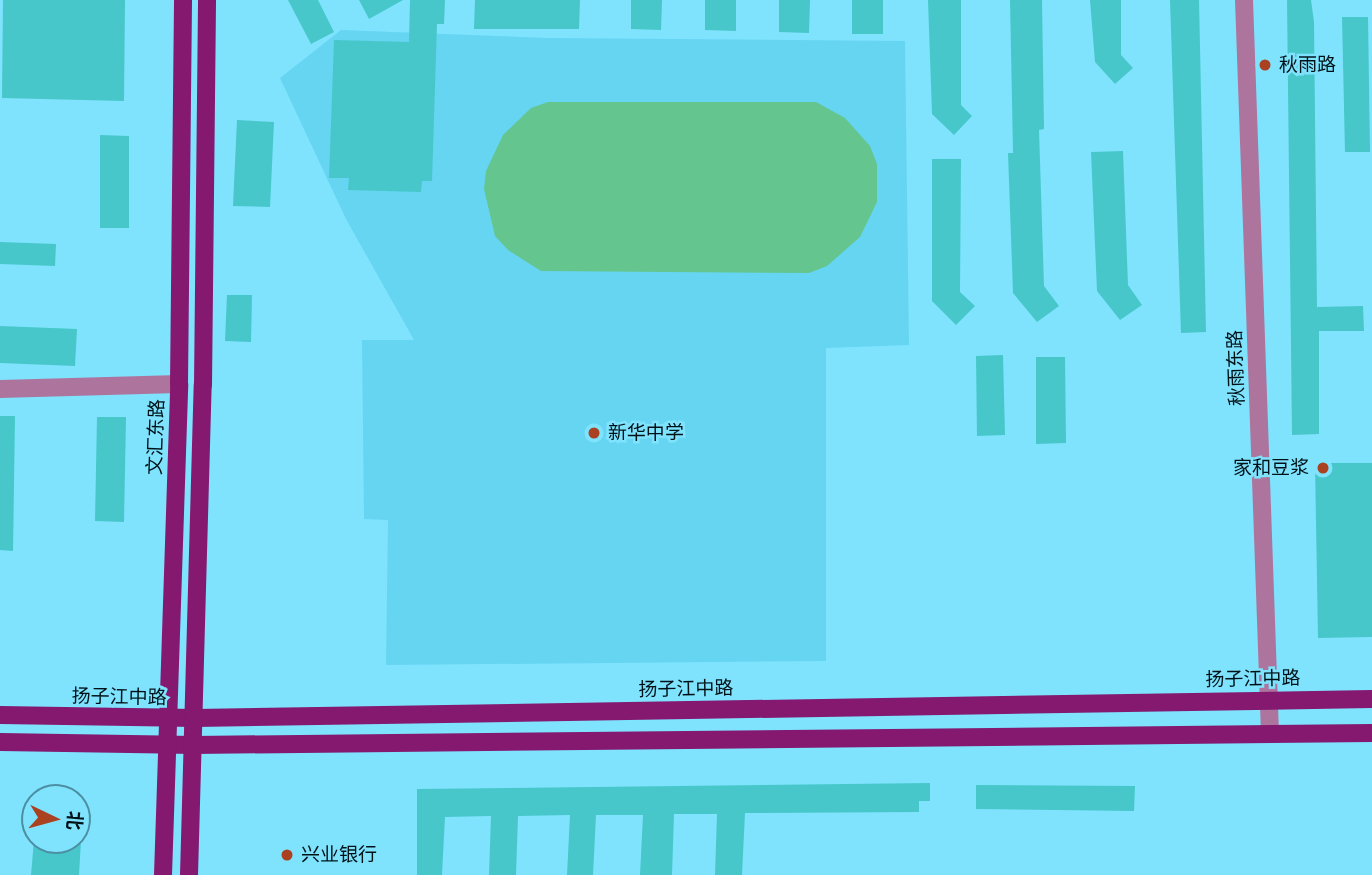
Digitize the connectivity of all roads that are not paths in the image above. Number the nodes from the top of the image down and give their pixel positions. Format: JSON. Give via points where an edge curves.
{"nodes":[{"id":1,"x":183,"y":0,"type":"edge"},
{"id":2,"x":207,"y":0,"type":"edge"},
{"id":3,"x":1244,"y":0,"type":"edge"},
{"id":4,"x":179,"y":384,"type":"junction"},
{"id":5,"x":0,"y":389,"type":"edge"},
{"id":6,"x":1269,"y":699,"type":"junction"},
{"id":7,"x":1372,"y":699,"type":"edge"},
{"id":8,"x":0,"y":715,"type":"edge"},
{"id":9,"x":169,"y":719,"type":"junction"},
{"id":10,"x":195,"y":719,"type":"junction"},
{"id":11,"x":1372,"y":733,"type":"edge"},
{"id":12,"x":1270,"y":734,"type":"junction"},
{"id":13,"x":0,"y":743,"type":"edge"},
{"id":14,"x":167,"y":745,"type":"junction"},
{"id":15,"x":194,"y":745,"type":"junction"},
{"id":16,"x":163,"y":875,"type":"edge"},
{"id":17,"x":189,"y":875,"type":"edge"}],
"edges":[{"from":1,"to":4,"type":"main road","name":"文汇东路"},
{"from":2,"to":10,"type":"main road"},
{"from":3,"to":6,"type":"street","name":"秋雨东路"},
{"from":4,"to":5,"type":"street"},
{"from":4,"to":9,"type":"main road","name":"文汇东路"},
{"from":6,"to":7,"type":"main road","name":"扬子江中路"},
{"from":6,"to":10,"type":"main road","name":"扬子江中路"},
{"from":6,"to":12,"type":"street","name":"秋雨东路"},
{"from":8,"to":9,"type":"main road","name":"扬子江中路"},
{"from":9,"to":10,"type":"main road","name":"扬子江中路"},
{"from":9,"to":14,"type":"main road","name":"文汇东路"},
{"from":10,"to":15,"type":"main road"},
{"from":11,"to":12,"type":"main road"},
{"from":12,"to":15,"type":"main road"},
{"from":13,"to":14,"type":"main road"},
{"from":14,"to":15,"type":"main road"},
{"from":14,"to":16,"type":"main road","name":"文汇东路"},
{"from":15,"to":17,"type":"main road"}]}
